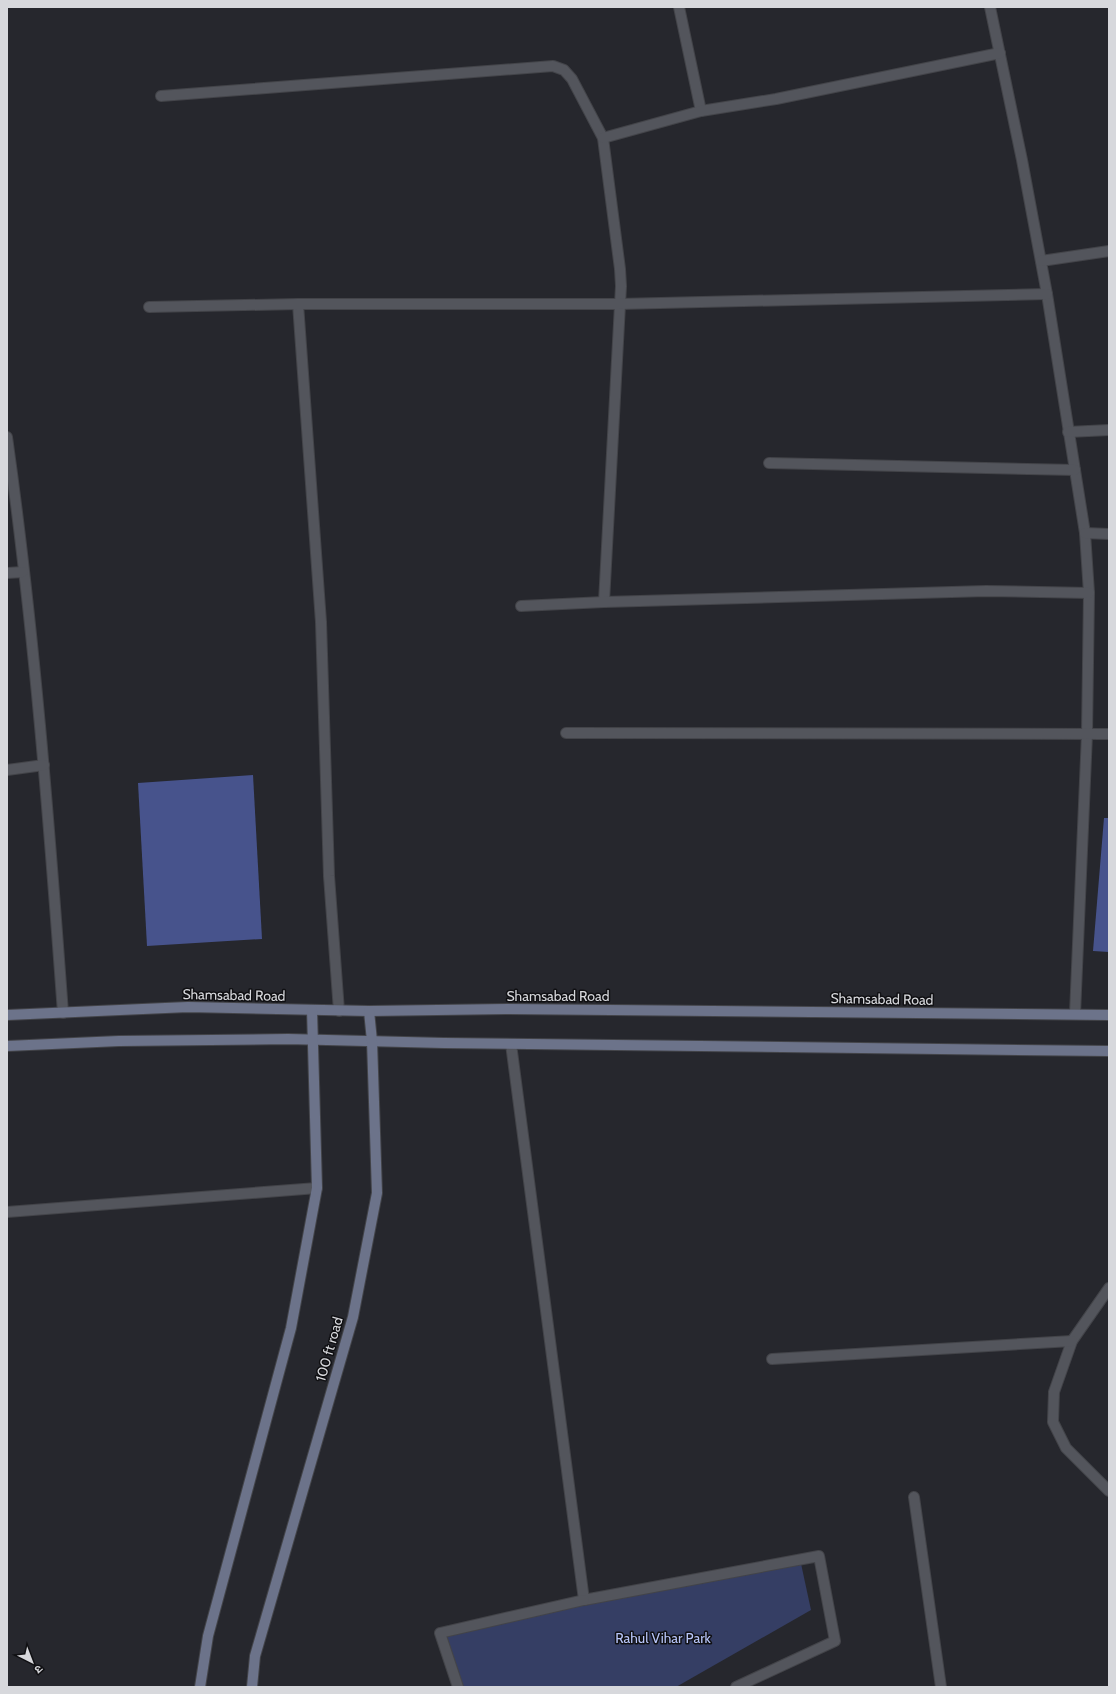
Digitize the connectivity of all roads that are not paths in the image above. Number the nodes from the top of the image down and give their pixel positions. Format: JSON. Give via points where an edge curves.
{"nodes":[{"id":1,"x":679,"y":7,"type":"edge"},
{"id":2,"x":990,"y":7,"type":"edge"},
{"id":3,"x":1000,"y":53,"type":"junction"},
{"id":4,"x":161,"y":96,"type":"dead end"},
{"id":5,"x":701,"y":111,"type":"junction"},
{"id":6,"x":603,"y":138,"type":"junction"},
{"id":7,"x":1109,"y":251,"type":"edge"},
{"id":8,"x":1041,"y":261,"type":"junction"},
{"id":9,"x":1047,"y":294,"type":"junction"},
{"id":10,"x":298,"y":304,"type":"junction"},
{"id":11,"x":619,"y":304,"type":"junction"},
{"id":12,"x":148,"y":307,"type":"dead end"},
{"id":13,"x":1109,"y":430,"type":"edge"},
{"id":14,"x":1068,"y":432,"type":"junction"},
{"id":15,"x":7,"y":437,"type":"edge"},
{"id":16,"x":769,"y":463,"type":"dead end"},
{"id":17,"x":1075,"y":470,"type":"junction"},
{"id":18,"x":1085,"y":533,"type":"junction"},
{"id":19,"x":1109,"y":534,"type":"edge"},
{"id":20,"x":23,"y":572,"type":"junction"},
{"id":21,"x":7,"y":573,"type":"edge"},
{"id":22,"x":1089,"y":593,"type":"junction"},
{"id":23,"x":604,"y":602,"type":"junction"},
{"id":24,"x":522,"y":606,"type":"dead end"},
{"id":25,"x":566,"y":733,"type":"dead end"},
{"id":26,"x":1087,"y":734,"type":"junction"},
{"id":27,"x":1109,"y":734,"type":"edge"},
{"id":28,"x":44,"y":765,"type":"junction"},
{"id":29,"x":7,"y":770,"type":"edge"},
{"id":30,"x":312,"y":1010,"type":"junction"},
{"id":31,"x":339,"y":1011,"type":"junction"},
{"id":32,"x":369,"y":1011,"type":"junction"},
{"id":33,"x":63,"y":1013,"type":"junction"},
{"id":34,"x":1075,"y":1014,"type":"junction"},
{"id":35,"x":7,"y":1015,"type":"edge"},
{"id":36,"x":1109,"y":1015,"type":"edge"},
{"id":37,"x":313,"y":1040,"type":"junction"},
{"id":38,"x":372,"y":1041,"type":"junction"},
{"id":39,"x":511,"y":1044,"type":"junction"},
{"id":40,"x":7,"y":1046,"type":"edge"},
{"id":41,"x":1109,"y":1051,"type":"edge"},
{"id":42,"x":317,"y":1188,"type":"junction"},
{"id":43,"x":7,"y":1212,"type":"edge"},
{"id":44,"x":1109,"y":1288,"type":"edge"},
{"id":45,"x":1072,"y":1341,"type":"junction"},
{"id":46,"x":772,"y":1359,"type":"dead end"},
{"id":47,"x":1109,"y":1491,"type":"edge"},
{"id":48,"x":914,"y":1497,"type":"dead end"},
{"id":49,"x":584,"y":1600,"type":"junction"},
{"id":50,"x":200,"y":1687,"type":"edge"},
{"id":51,"x":252,"y":1687,"type":"edge"},
{"id":52,"x":458,"y":1687,"type":"edge"},
{"id":53,"x":736,"y":1687,"type":"edge"},
{"id":54,"x":941,"y":1687,"type":"edge"}],
"edges":[{"from":1,"to":5,"type":"street"},
{"from":2,"to":3,"type":"street"},
{"from":3,"to":5,"type":"street","via":[[776,99]]},
{"from":3,"to":8,"type":"street"},
{"from":4,"to":6,"type":"street","via":[[553,66],[564,70],[572,79]]},
{"from":5,"to":6,"type":"street"},
{"from":6,"to":11,"type":"street","via":[[620,269]]},
{"from":7,"to":8,"type":"street"},
{"from":8,"to":9,"type":"street"},
{"from":9,"to":11,"type":"street"},
{"from":9,"to":14,"type":"street"},
{"from":10,"to":11,"type":"street"},
{"from":10,"to":12,"type":"street"},
{"from":10,"to":31,"type":"street","via":[[321,622],[328,876]]},
{"from":11,"to":23,"type":"street"},
{"from":13,"to":14,"type":"street"},
{"from":14,"to":17,"type":"street"},
{"from":15,"to":20,"type":"street"},
{"from":16,"to":17,"type":"street"},
{"from":17,"to":18,"type":"street"},
{"from":18,"to":19,"type":"street"},
{"from":18,"to":22,"type":"street"},
{"from":20,"to":21,"type":"street"},
{"from":20,"to":28,"type":"street"},
{"from":22,"to":23,"type":"street","via":[[986,591]]},
{"from":22,"to":26,"type":"street"},
{"from":23,"to":24,"type":"street"},
{"from":25,"to":26,"type":"street"},
{"from":26,"to":27,"type":"street"},
{"from":26,"to":34,"type":"street"},
{"from":28,"to":29,"type":"street"},
{"from":28,"to":33,"type":"street"},
{"from":30,"to":31,"type":"main road","name":"Shamsabad Road"},
{"from":30,"to":33,"type":"main road","name":"Shamsabad Road","via":[[188,1007]]},
{"from":30,"to":37,"type":"main road"},
{"from":31,"to":32,"type":"main road","name":"Shamsabad Road"},
{"from":32,"to":34,"type":"main road","name":"Shamsabad Road","via":[[506,1009]]},
{"from":32,"to":38,"type":"main road","name":"100 ft road"},
{"from":33,"to":35,"type":"main road","name":"Shamsabad Road"},
{"from":34,"to":36,"type":"main road","name":"Shamsabad Road"},
{"from":37,"to":38,"type":"main road"},
{"from":37,"to":40,"type":"main road","via":[[119,1041]]},
{"from":37,"to":42,"type":"main road"},
{"from":38,"to":39,"type":"main road"},
{"from":38,"to":51,"type":"main road","name":"100 ft road","via":[[378,1193],[352,1317],[255,1656]]},
{"from":39,"to":41,"type":"main road"},
{"from":39,"to":49,"type":"street"},
{"from":42,"to":43,"type":"street"},
{"from":42,"to":50,"type":"main road","via":[[291,1328],[208,1636]]},
{"from":44,"to":45,"type":"street"},
{"from":45,"to":46,"type":"street"},
{"from":45,"to":47,"type":"street","via":[[1054,1392],[1053,1422],[1066,1448]]},
{"from":48,"to":54,"type":"street"},
{"from":49,"to":52,"type":"street","via":[[440,1633]]},
{"from":49,"to":53,"type":"street","via":[[819,1556],[835,1640]]}]}
